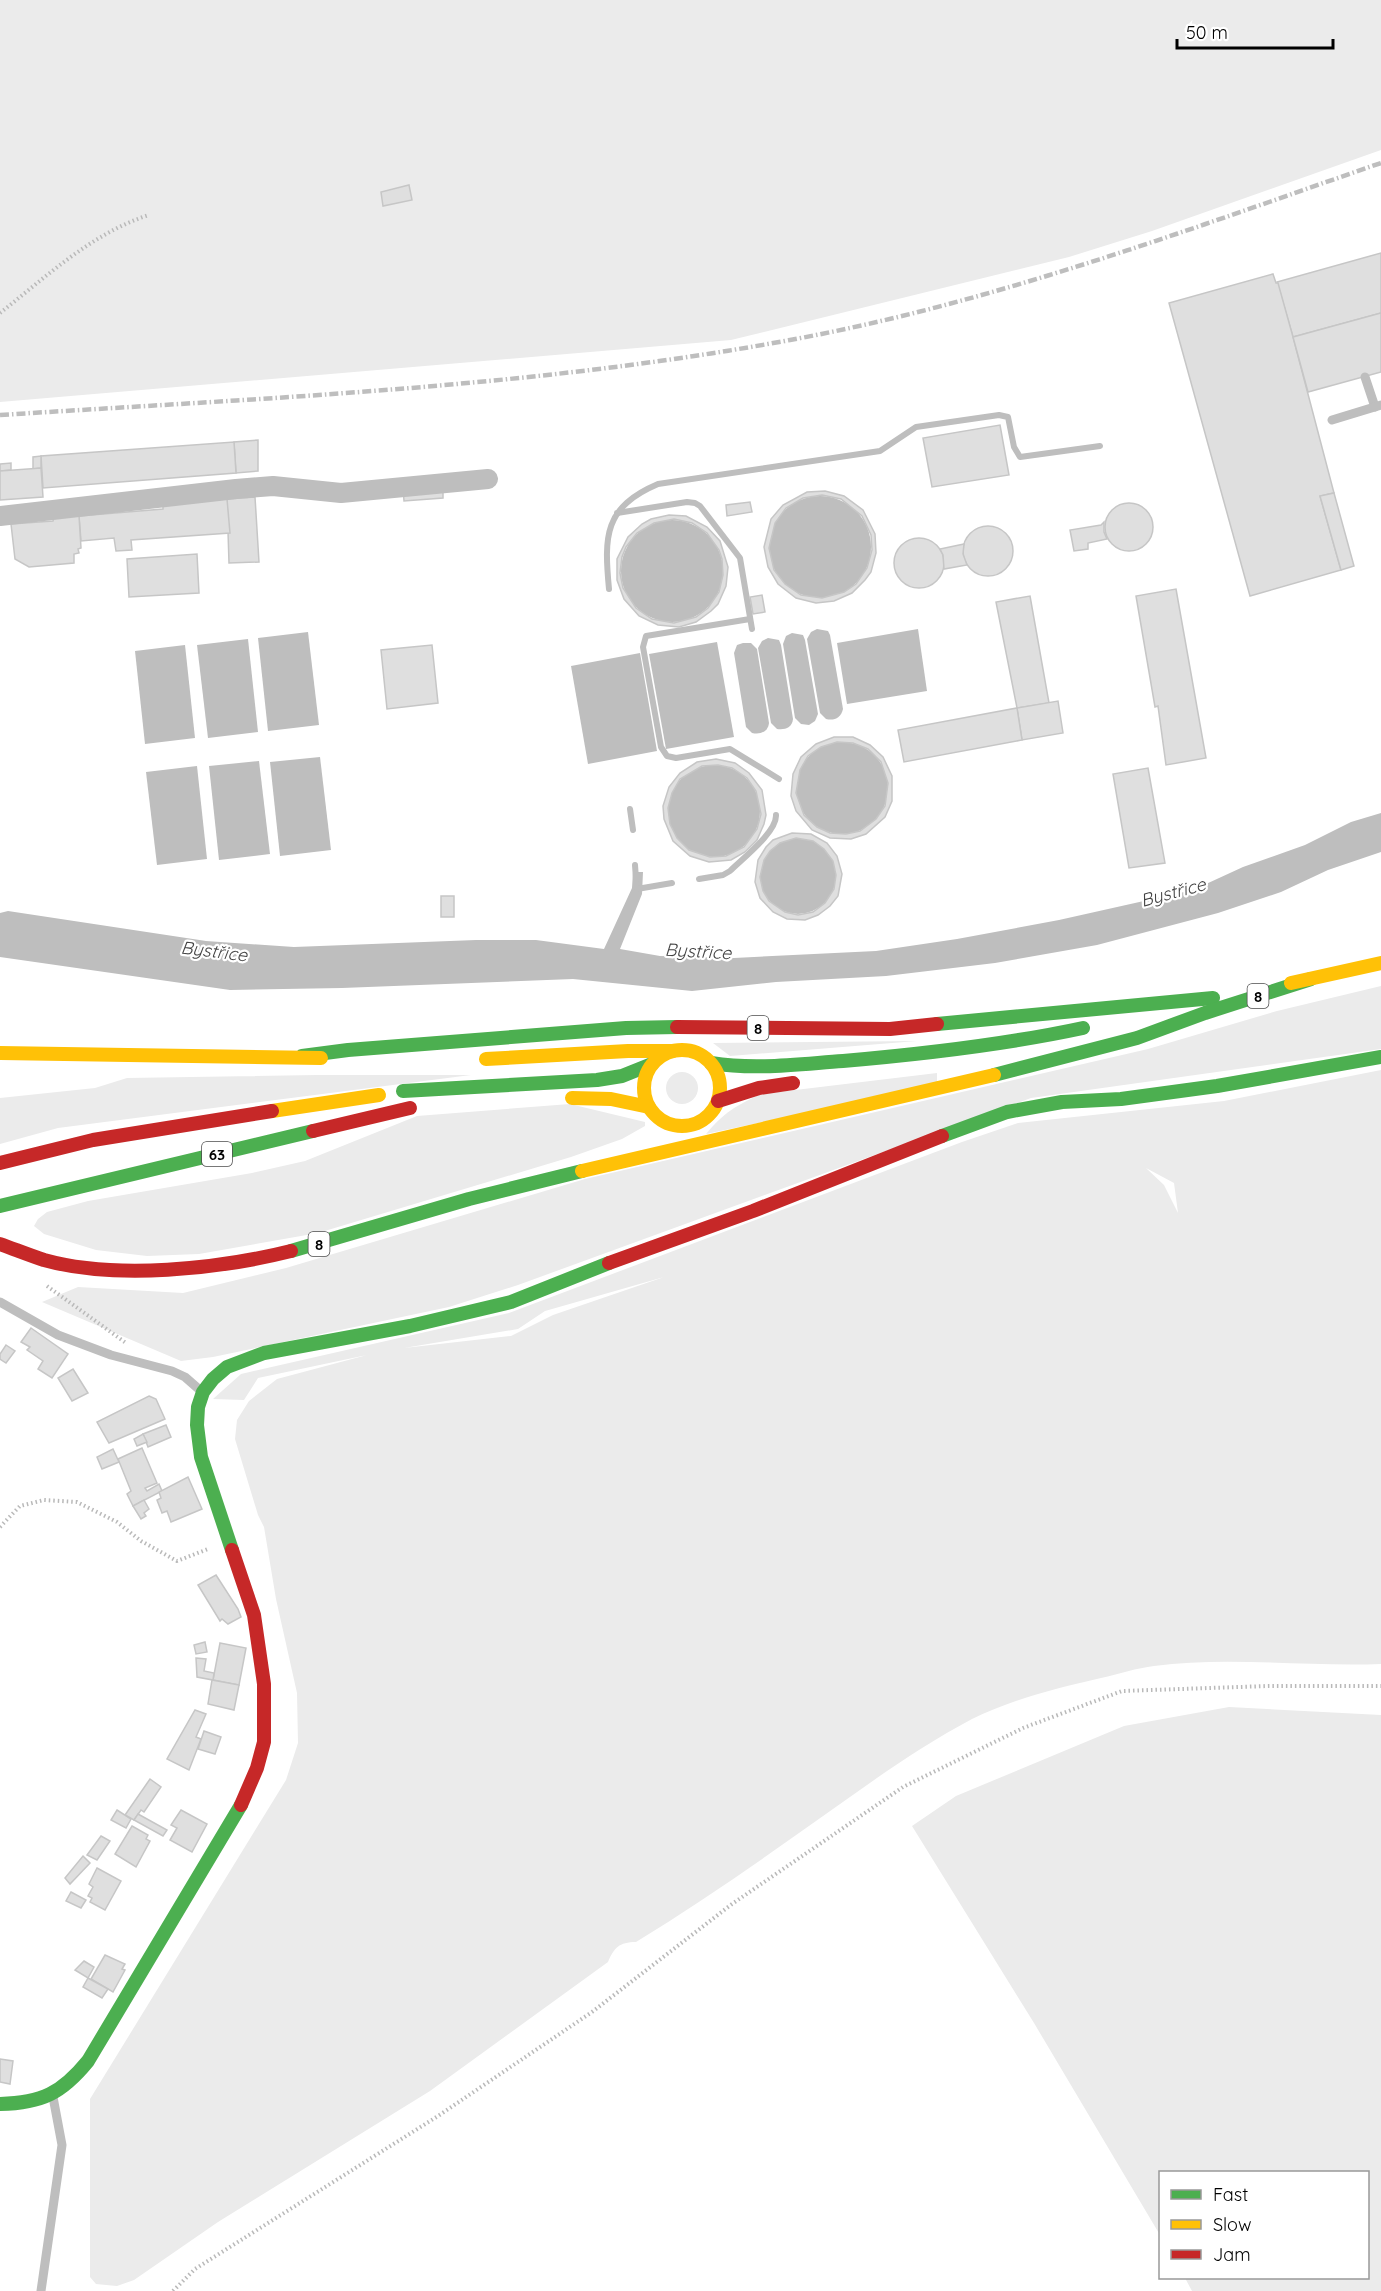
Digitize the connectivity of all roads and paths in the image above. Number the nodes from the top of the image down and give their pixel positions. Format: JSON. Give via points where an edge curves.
{"nodes":[{"id":1,"x":149,"y":215,"type":"dead end"},
{"id":2,"x":0,"y":313,"type":"edge"},
{"id":3,"x":1365,"y":377,"type":"dead end"},
{"id":4,"x":1378,"y":406,"type":"edge"},
{"id":5,"x":1332,"y":420,"type":"dead end"},
{"id":6,"x":489,"y":479,"type":"dead end"},
{"id":7,"x":0,"y":516,"type":"edge"},
{"id":8,"x":1381,"y":963,"type":"edge"},
{"id":9,"x":1311,"y":979,"type":"junction"},
{"id":10,"x":1213,"y":998,"type":"junction"},
{"id":11,"x":1205,"y":1013,"type":"junction"},
{"id":12,"x":1114,"y":1021,"type":"dead end"},
{"id":13,"x":1092,"y":1026,"type":"dead end"},
{"id":14,"x":673,"y":1051,"type":"junction"},
{"id":15,"x":0,"y":1053,"type":"edge"},
{"id":16,"x":302,"y":1056,"type":"junction"},
{"id":17,"x":1381,"y":1057,"type":"edge"},
{"id":18,"x":469,"y":1060,"type":"dead end"},
{"id":19,"x":382,"y":1062,"type":"dead end"},
{"id":20,"x":711,"y":1063,"type":"junction"},
{"id":21,"x":652,"y":1064,"type":"junction"},
{"id":22,"x":929,"y":1066,"type":"dead end"},
{"id":23,"x":807,"y":1082,"type":"dead end"},
{"id":24,"x":557,"y":1098,"type":"dead end"},
{"id":25,"x":718,"y":1101,"type":"junction"},
{"id":26,"x":426,"y":1106,"type":"dead end"},
{"id":27,"x":649,"y":1107,"type":"junction"},
{"id":28,"x":607,"y":1151,"type":"dead end"},
{"id":29,"x":0,"y":1163,"type":"edge"},
{"id":30,"x":469,"y":1199,"type":"junction"},
{"id":31,"x":0,"y":1206,"type":"edge"},
{"id":32,"x":0,"y":1244,"type":"edge"},
{"id":33,"x":42,"y":1281,"type":"dead end"},
{"id":34,"x":0,"y":1302,"type":"edge"},
{"id":35,"x":147,"y":1364,"type":"junction"},
{"id":36,"x":203,"y":1392,"type":"junction"},
{"id":37,"x":0,"y":1527,"type":"edge"},
{"id":38,"x":230,"y":1539,"type":"junction"},
{"id":39,"x":1381,"y":1686,"type":"edge"},
{"id":40,"x":53,"y":2095,"type":"junction"},
{"id":41,"x":0,"y":2104,"type":"edge"},
{"id":42,"x":41,"y":2291,"type":"edge"},
{"id":43,"x":173,"y":2291,"type":"edge"}],
"edges":[{"from":1,"to":2,"type":"path","via":[[126,222],[70,258]]},
{"from":3,"to":4,"type":"lane"},
{"from":4,"to":5,"type":"lane"},
{"from":6,"to":7,"type":"street","via":[[341,492],[273,486]]},
{"from":8,"to":9,"type":"main road","number":"8"},
{"from":9,"to":10,"type":"main road","number":"8"},
{"from":9,"to":11,"type":"main road","number":"8"},
{"from":10,"to":12,"type":"main road"},
{"from":10,"to":16,"type":"main road","number":"8","via":[[938,1026],[635,1028]]},
{"from":11,"to":22,"type":"main road","via":[[1070,1042]]},
{"from":11,"to":30,"type":"main road","number":"8","via":[[1137,1038],[1048,1062]]},
{"from":13,"to":20,"type":"main road","via":[[1009,1042],[879,1058],[753,1068]]},
{"from":14,"to":18,"type":"main road"},
{"from":14,"to":20,"type":"main road","via":[[690,1050]]},
{"from":14,"to":21,"type":"main road"},
{"from":15,"to":16,"type":"main road","number":"8"},
{"from":16,"to":19,"type":"main road"},
{"from":17,"to":36,"type":"main road","via":[[1217,1086],[1039,1105],[1007,1112],[511,1302],[242,1360],[227,1367]]},
{"from":20,"to":25,"type":"main road","via":[[721,1088]]},
{"from":21,"to":27,"type":"main road","via":[[644,1082]]},
{"from":21,"to":29,"type":"main road","number":"63","via":[[622,1076],[597,1080],[403,1091],[162,1129]]},
{"from":23,"to":25,"type":"main road","via":[[759,1088]]},
{"from":24,"to":27,"type":"main road","via":[[611,1099]]},
{"from":25,"to":27,"type":"main road","via":[[708,1115],[693,1124],[678,1126],[661,1126]]},
{"from":26,"to":31,"type":"main road","number":"63"},
{"from":28,"to":30,"type":"main road"},
{"from":30,"to":32,"type":"main road","number":"8","via":[[286,1253],[165,1270],[81,1267],[45,1260]]},
{"from":33,"to":35,"type":"path","via":[[129,1345]]},
{"from":34,"to":35,"type":"lane","via":[[58,1335]]},
{"from":35,"to":36,"type":"lane","via":[[185,1377]]},
{"from":36,"to":38,"type":"main road","via":[[197,1425],[201,1457]]},
{"from":37,"to":38,"type":"path","via":[[20,1506],[44,1500],[77,1502],[117,1522],[177,1561]]},
{"from":38,"to":40,"type":"main road","via":[[254,1616],[264,1684],[264,1742],[257,1768],[237,1814],[98,2047],[81,2072]]},
{"from":39,"to":43,"type":"path","via":[[1122,1691],[1023,1728],[903,1787],[732,1904],[592,2012],[438,2116],[195,2269]]},
{"from":40,"to":41,"type":"main road","via":[[35,2102]]},
{"from":40,"to":42,"type":"lane","via":[[62,2145]]}]}
